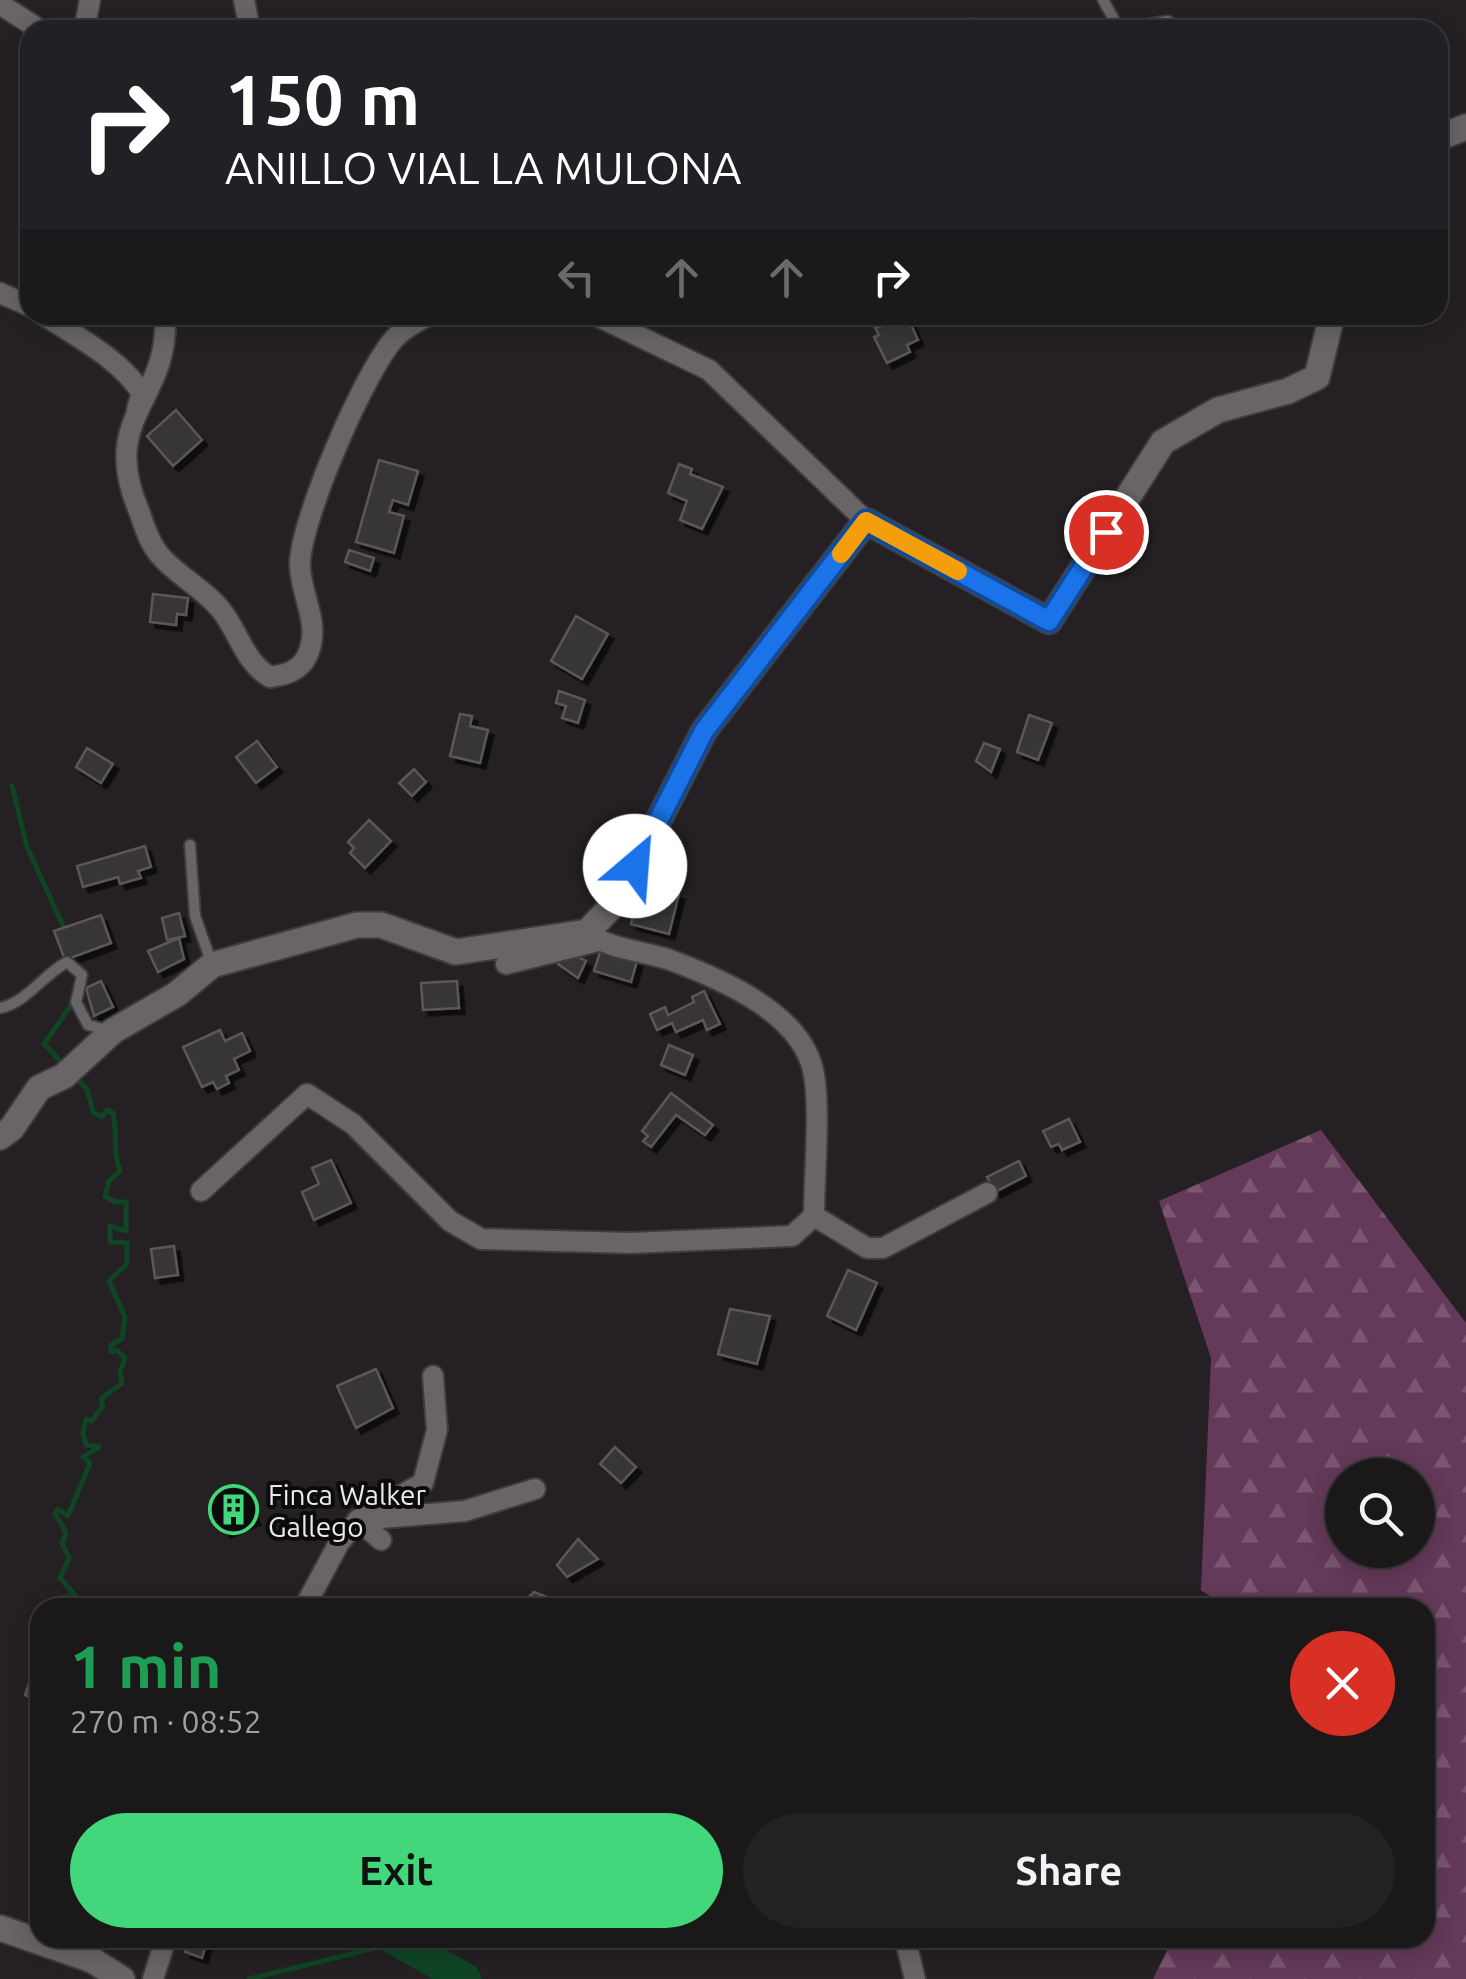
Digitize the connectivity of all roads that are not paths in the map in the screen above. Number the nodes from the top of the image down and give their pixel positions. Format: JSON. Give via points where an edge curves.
{"nodes":[{"id":1,"x":0,"y":4,"type":"edge"},
{"id":2,"x":25,"y":20,"type":"edge"},
{"id":3,"x":59,"y":325,"type":"edge"},
{"id":4,"x":166,"y":325,"type":"edge"},
{"id":5,"x":413,"y":325,"type":"edge"},
{"id":6,"x":616,"y":325,"type":"edge"},
{"id":7,"x":1330,"y":325,"type":"edge"},
{"id":8,"x":136,"y":412,"type":"junction"},
{"id":9,"x":866,"y":521,"type":"junction"},
{"id":10,"x":190,"y":845,"type":"dead end"},
{"id":11,"x":592,"y":936,"type":"junction"},
{"id":12,"x":212,"y":964,"type":"junction"},
{"id":13,"x":506,"y":964,"type":"dead end"},
{"id":14,"x":0,"y":1008,"type":"edge"},
{"id":15,"x":113,"y":1032,"type":"junction"},
{"id":16,"x":11,"y":1125,"type":"edge"},
{"id":17,"x":202,"y":1192,"type":"dead end"},
{"id":18,"x":988,"y":1193,"type":"dead end"},
{"id":19,"x":814,"y":1216,"type":"junction"},
{"id":20,"x":433,"y":1376,"type":"dead end"},
{"id":21,"x":535,"y":1488,"type":"dead end"},
{"id":22,"x":358,"y":1520,"type":"junction"},
{"id":23,"x":381,"y":1540,"type":"dead end"},
{"id":24,"x":309,"y":1598,"type":"edge"},
{"id":25,"x":0,"y":1928,"type":"edge"},
{"id":26,"x":30,"y":1938,"type":"edge"},
{"id":27,"x":58,"y":1948,"type":"edge"},
{"id":28,"x":163,"y":1948,"type":"edge"},
{"id":29,"x":907,"y":1948,"type":"edge"},
{"id":30,"x":122,"y":1979,"type":"edge"},
{"id":31,"x":153,"y":1979,"type":"edge"},
{"id":32,"x":915,"y":1979,"type":"edge"}],
"edges":[{"from":1,"to":2,"type":"street"},
{"from":3,"to":8,"type":"street","via":[[134,382],[142,393]]},
{"from":4,"to":8,"type":"street","via":[[157,377]]},
{"from":5,"to":8,"type":"street","via":[[395,336],[330,462],[301,546],[312,642],[303,662],[287,674],[270,677],[256,668],[221,609],[154,548],[124,478],[128,426]]},
{"from":6,"to":9,"type":"street","via":[[710,370]]},
{"from":7,"to":9,"type":"street","via":[[1317,378],[1218,410],[1163,442],[1049,621]]},
{"from":9,"to":11,"type":"street","via":[[704,731],[618,900]]},
{"from":10,"to":12,"type":"lane","via":[[195,916]]},
{"from":11,"to":12,"type":"street","via":[[456,952],[382,925],[358,924]]},
{"from":11,"to":13,"type":"street"},
{"from":11,"to":19,"type":"street","via":[[712,978],[801,1039],[814,1072]]},
{"from":12,"to":15,"type":"street"},
{"from":14,"to":15,"type":"lane","via":[[67,962],[82,975],[76,1002],[88,1025]]},
{"from":15,"to":16,"type":"street","via":[[64,1076],[39,1088]]},
{"from":17,"to":19,"type":"street","via":[[307,1094],[353,1124],[450,1221],[482,1238],[772,1240],[792,1236]]},
{"from":18,"to":19,"type":"street","via":[[883,1248],[867,1248]]},
{"from":20,"to":22,"type":"street","via":[[438,1430],[422,1483]]},
{"from":21,"to":22,"type":"street","via":[[465,1511]]},
{"from":22,"to":23,"type":"street"},
{"from":22,"to":24,"type":"street"},
{"from":25,"to":26,"type":"street"},
{"from":27,"to":30,"type":"street"},
{"from":28,"to":31,"type":"street"},
{"from":29,"to":32,"type":"street"}]}
